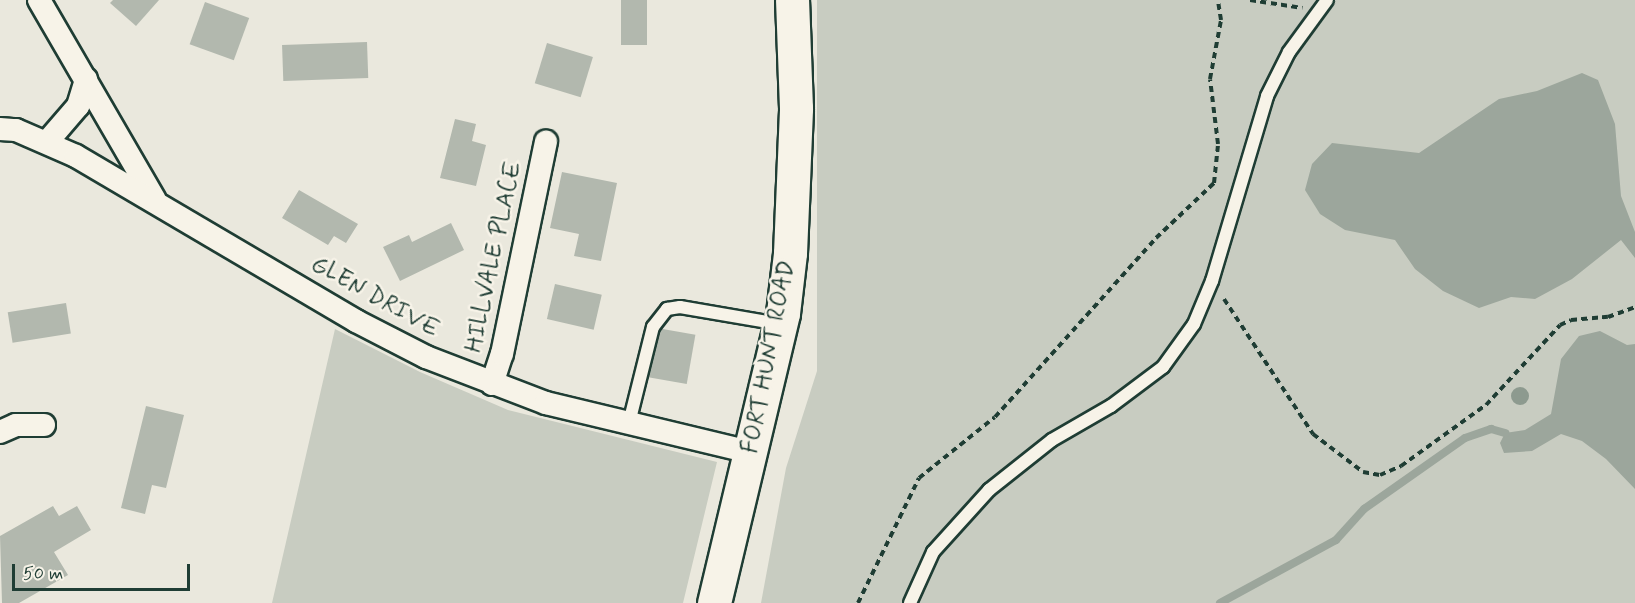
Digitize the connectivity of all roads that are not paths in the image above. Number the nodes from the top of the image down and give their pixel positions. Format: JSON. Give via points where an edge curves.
{"nodes":[{"id":1,"x":39,"y":0,"type":"edge"},
{"id":2,"x":792,"y":0,"type":"edge"},
{"id":3,"x":1327,"y":0,"type":"edge"},
{"id":4,"x":86,"y":79,"type":"junction"},
{"id":5,"x":0,"y":129,"type":"edge"},
{"id":6,"x":546,"y":141,"type":"dead end"},
{"id":7,"x":47,"y":142,"type":"junction"},
{"id":8,"x":155,"y":201,"type":"junction"},
{"id":9,"x":780,"y":324,"type":"junction"},
{"id":10,"x":492,"y":384,"type":"junction"},
{"id":11,"x":629,"y":423,"type":"junction"},
{"id":12,"x":44,"y":425,"type":"dead end"},
{"id":13,"x":0,"y":432,"type":"edge"},
{"id":14,"x":750,"y":452,"type":"junction"},
{"id":15,"x":714,"y":603,"type":"edge"},
{"id":16,"x":910,"y":603,"type":"edge"}],
"edges":[{"from":1,"to":4,"type":"street"},
{"from":2,"to":9,"type":"main road","name":"FORT HUNT ROAD","via":[[795,194]]},
{"from":3,"to":16,"type":"lane","via":[[1289,52],[1267,96],[1212,281],[1194,324],[1163,367],[1111,406],[1052,440],[989,490],[933,552]]},
{"from":4,"to":7,"type":"street","via":[[78,106]]},
{"from":4,"to":8,"type":"street"},
{"from":5,"to":7,"type":"street","name":"GLEN DRIVE"},
{"from":6,"to":10,"type":"street","name":"HILLVALE PLACE","via":[[502,354]]},
{"from":7,"to":8,"type":"street","name":"GLEN DRIVE"},
{"from":8,"to":10,"type":"street","name":"GLEN DRIVE","via":[[356,321],[426,357]]},
{"from":9,"to":11,"type":"lane","via":[[680,307],[667,309],[653,327]]},
{"from":9,"to":14,"type":"main road","name":"FORT HUNT ROAD"},
{"from":10,"to":11,"type":"street","name":"GLEN DRIVE","via":[[546,403]]},
{"from":11,"to":14,"type":"street","name":"GLEN DRIVE"},
{"from":12,"to":13,"type":"street","via":[[16,425]]},
{"from":14,"to":15,"type":"main road","name":"FORT HUNT ROAD"}]}
